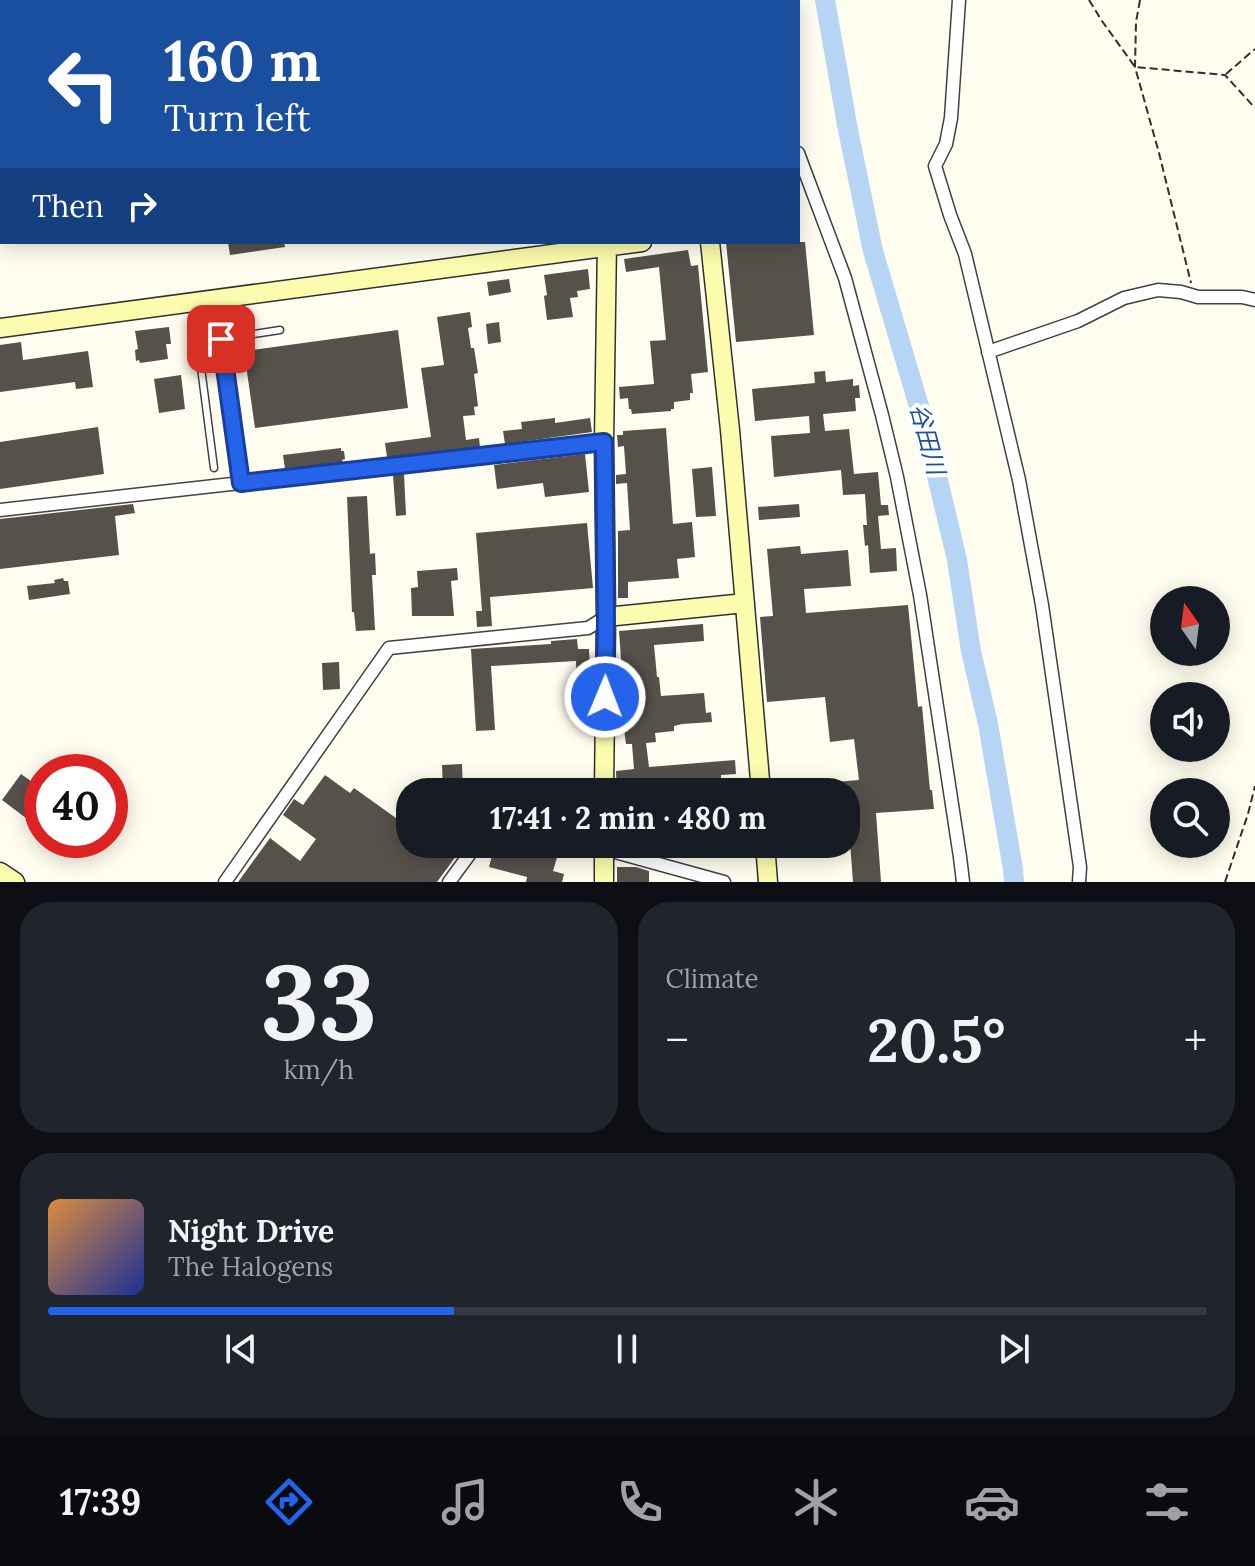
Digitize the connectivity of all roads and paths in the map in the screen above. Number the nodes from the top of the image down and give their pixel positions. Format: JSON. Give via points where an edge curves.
{"nodes":[{"id":1,"x":959,"y":0,"type":"edge"},
{"id":2,"x":1089,"y":0,"type":"edge"},
{"id":3,"x":1140,"y":0,"type":"edge"},
{"id":4,"x":1255,"y":49,"type":"edge"},
{"id":5,"x":1135,"y":67,"type":"junction"},
{"id":6,"x":1225,"y":75,"type":"junction"},
{"id":7,"x":1255,"y":108,"type":"edge"},
{"id":8,"x":800,"y":158,"type":"edge"},
{"id":9,"x":607,"y":244,"type":"edge"},
{"id":10,"x":710,"y":244,"type":"edge"},
{"id":11,"x":1194,"y":296,"type":"junction"},
{"id":12,"x":215,"y":299,"type":"junction"},
{"id":13,"x":1255,"y":300,"type":"edge"},
{"id":14,"x":0,"y":328,"type":"edge"},
{"id":15,"x":280,"y":330,"type":"dead end"},
{"id":16,"x":221,"y":339,"type":"junction"},
{"id":17,"x":988,"y":352,"type":"junction"},
{"id":18,"x":223,"y":355,"type":"junction"},
{"id":19,"x":604,"y":442,"type":"junction"},
{"id":20,"x":214,"y":468,"type":"dead end"},
{"id":21,"x":241,"y":483,"type":"junction"},
{"id":22,"x":0,"y":510,"type":"edge"},
{"id":23,"x":745,"y":603,"type":"junction"},
{"id":24,"x":606,"y":617,"type":"junction"},
{"id":25,"x":604,"y":778,"type":"edge"},
{"id":26,"x":760,"y":778,"type":"edge"},
{"id":27,"x":1255,"y":786,"type":"edge"},
{"id":28,"x":467,"y":858,"type":"edge"},
{"id":29,"x":605,"y":858,"type":"edge"},
{"id":30,"x":634,"y":858,"type":"edge"},
{"id":31,"x":766,"y":858,"type":"edge"},
{"id":32,"x":681,"y":877,"type":"edge"},
{"id":33,"x":225,"y":882,"type":"edge"},
{"id":34,"x":449,"y":882,"type":"edge"},
{"id":35,"x":604,"y":882,"type":"edge"},
{"id":36,"x":724,"y":882,"type":"edge"},
{"id":37,"x":768,"y":882,"type":"edge"},
{"id":38,"x":963,"y":882,"type":"edge"},
{"id":39,"x":1079,"y":882,"type":"edge"},
{"id":40,"x":1225,"y":882,"type":"edge"}],
"edges":[{"from":1,"to":17,"type":"street","via":[[951,118],[935,166],[965,254]]},
{"from":2,"to":5,"type":"path"},
{"from":3,"to":5,"type":"path"},
{"from":4,"to":6,"type":"path"},
{"from":5,"to":6,"type":"path"},
{"from":5,"to":11,"type":"path"},
{"from":6,"to":7,"type":"path"},
{"from":8,"to":38,"type":"street","via":[[845,278],[897,477]]},
{"from":9,"to":12,"type":"street"},
{"from":9,"to":19,"type":"street"},
{"from":10,"to":23,"type":"street"},
{"from":11,"to":13,"type":"street"},
{"from":11,"to":17,"type":"street","via":[[1158,290],[1124,298],[1078,321]]},
{"from":12,"to":14,"type":"street"},
{"from":12,"to":16,"type":"street"},
{"from":15,"to":16,"type":"lane"},
{"from":16,"to":18,"type":"street"},
{"from":17,"to":39,"type":"street","via":[[1042,605]]},
{"from":18,"to":20,"type":"lane","via":[[200,360]]},
{"from":18,"to":21,"type":"street"},
{"from":19,"to":21,"type":"street"},
{"from":19,"to":24,"type":"street"},
{"from":21,"to":22,"type":"street"},
{"from":23,"to":24,"type":"street"},
{"from":23,"to":26,"type":"street"},
{"from":24,"to":25,"type":"street"},
{"from":24,"to":33,"type":"street","via":[[588,628],[389,648]]},
{"from":27,"to":40,"type":"path"},
{"from":28,"to":34,"type":"street"},
{"from":29,"to":35,"type":"street"},
{"from":30,"to":32,"type":"street"},
{"from":31,"to":37,"type":"street"},
{"from":32,"to":36,"type":"street"}]}
